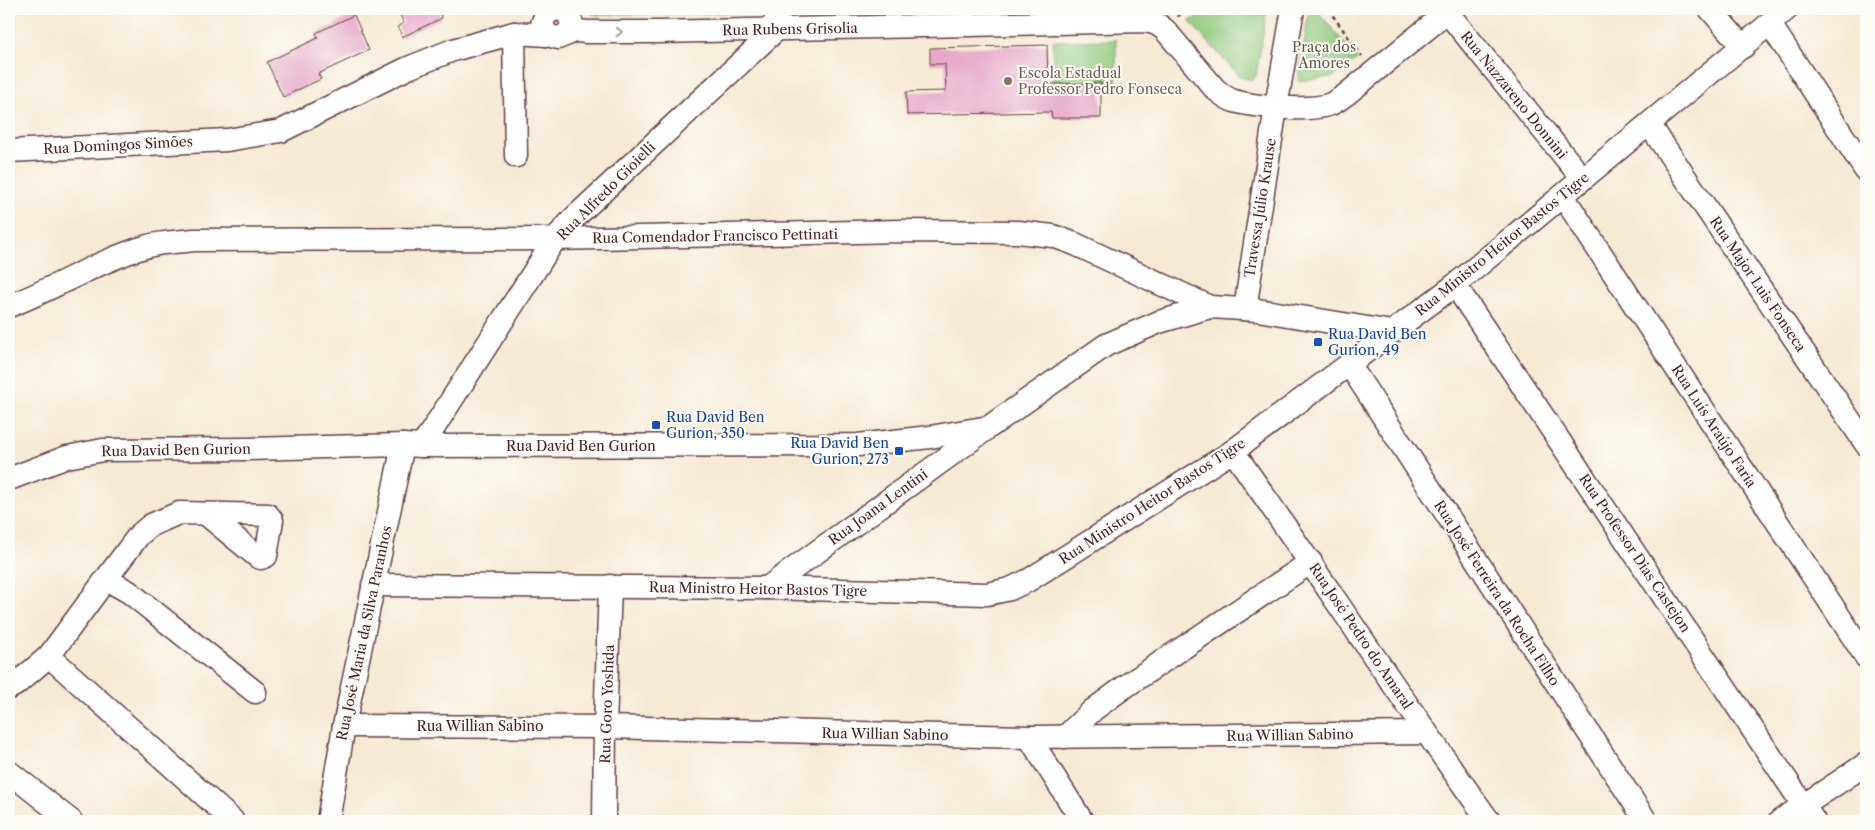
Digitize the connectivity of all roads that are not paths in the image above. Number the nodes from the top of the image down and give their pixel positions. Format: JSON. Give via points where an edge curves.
{"nodes":[{"id":1,"x":1293,"y":9,"type":"edge"},
{"id":2,"x":1710,"y":9,"type":"edge"},
{"id":3,"x":1787,"y":9,"type":"edge"},
{"id":4,"x":1449,"y":10,"type":"edge"},
{"id":5,"x":1074,"y":16,"type":"edge"},
{"id":6,"x":560,"y":17,"type":"edge"},
{"id":7,"x":776,"y":19,"type":"edge"},
{"id":8,"x":1770,"y":24,"type":"junction"},
{"id":9,"x":514,"y":33,"type":"junction"},
{"id":10,"x":1743,"y":47,"type":"junction"},
{"id":11,"x":1276,"y":107,"type":"junction"},
{"id":12,"x":1650,"y":124,"type":"junction"},
{"id":13,"x":9,"y":151,"type":"edge"},
{"id":14,"x":516,"y":156,"type":"dead end"},
{"id":15,"x":1866,"y":171,"type":"edge"},
{"id":16,"x":1582,"y":178,"type":"junction"},
{"id":17,"x":1563,"y":196,"type":"junction"},
{"id":18,"x":555,"y":240,"type":"junction"},
{"id":19,"x":1456,"y":285,"type":"junction"},
{"id":20,"x":9,"y":306,"type":"edge"},
{"id":21,"x":1210,"y":307,"type":"junction"},
{"id":22,"x":1245,"y":310,"type":"junction"},
{"id":23,"x":1392,"y":332,"type":"junction"},
{"id":24,"x":1349,"y":364,"type":"junction"},
{"id":25,"x":990,"y":427,"type":"junction"},
{"id":26,"x":1866,"y":444,"type":"edge"},
{"id":27,"x":413,"y":446,"type":"junction"},
{"id":28,"x":1233,"y":451,"type":"junction"},
{"id":29,"x":9,"y":479,"type":"edge"},
{"id":30,"x":206,"y":514,"type":"dead end"},
{"id":31,"x":1311,"y":562,"type":"junction"},
{"id":32,"x":106,"y":579,"type":"junction"},
{"id":33,"x":373,"y":585,"type":"junction"},
{"id":34,"x":610,"y":586,"type":"junction"},
{"id":35,"x":766,"y":588,"type":"junction"},
{"id":36,"x":49,"y":656,"type":"junction"},
{"id":37,"x":1866,"y":657,"type":"edge"},
{"id":38,"x":9,"y":688,"type":"edge"},
{"id":39,"x":255,"y":692,"type":"dead end"},
{"id":40,"x":344,"y":726,"type":"junction"},
{"id":41,"x":605,"y":727,"type":"junction"},
{"id":42,"x":1425,"y":733,"type":"junction"},
{"id":43,"x":1029,"y":737,"type":"junction"},
{"id":44,"x":1065,"y":737,"type":"junction"},
{"id":45,"x":1866,"y":764,"type":"edge"},
{"id":46,"x":9,"y":772,"type":"edge"},
{"id":47,"x":1809,"y":813,"type":"edge"},
{"id":48,"x":232,"y":820,"type":"dead end"},
{"id":49,"x":71,"y":821,"type":"edge"},
{"id":50,"x":328,"y":821,"type":"edge"},
{"id":51,"x":604,"y":821,"type":"edge"},
{"id":52,"x":1082,"y":821,"type":"edge"},
{"id":53,"x":1488,"y":821,"type":"edge"},
{"id":54,"x":1646,"y":821,"type":"edge"},
{"id":55,"x":1780,"y":821,"type":"edge"}],
"edges":[{"from":1,"to":11,"type":"street","name":"Travessa Júlio Krause"},
{"from":2,"to":10,"type":"street"},
{"from":3,"to":8,"type":"street","name":"Rua Ministro Heitor Bastos Tigre"},
{"from":4,"to":11,"type":"street","name":"Rua Rubens Grisolia","via":[[1348,94],[1331,104],[1311,108]]},
{"from":4,"to":16,"type":"street","name":"Rua Nazzareno Donnini"},
{"from":5,"to":7,"type":"street","name":"Rua Rubens Grisolia"},
{"from":5,"to":11,"type":"street","name":"Rua Rubens Grisolia","via":[[1157,24],[1166,30],[1223,96],[1233,101]]},
{"from":6,"to":7,"type":"street","name":"Rua Rubens Grisolia","one_way":true,"via":[[586,32],[659,32]]},
{"from":6,"to":9,"type":"street","name":"Rua Rubens Grisolia"},
{"from":7,"to":18,"type":"street","name":"Rua Alfredo Gioielli"},
{"from":8,"to":10,"type":"street","name":"Rua Ministro Heitor Bastos Tigre"},
{"from":8,"to":15,"type":"street"},
{"from":9,"to":13,"type":"street","name":"Rua Domingos Simões","via":[[453,50],[408,68],[282,131],[227,140]]},
{"from":9,"to":14,"type":"street"},
{"from":10,"to":12,"type":"street","name":"Rua Ministro Heitor Bastos Tigre"},
{"from":11,"to":22,"type":"street","name":"Travessa Júlio Krause"},
{"from":12,"to":16,"type":"street","name":"Rua Ministro Heitor Bastos Tigre"},
{"from":12,"to":26,"type":"street","name":"Rua Major Luis Fonseca"},
{"from":16,"to":17,"type":"street","name":"Rua Ministro Heitor Bastos Tigre"},
{"from":17,"to":19,"type":"street","name":"Rua Ministro Heitor Bastos Tigre"},
{"from":17,"to":37,"type":"street","name":"Rua Luís Araújo Faria"},
{"from":18,"to":20,"type":"street","name":"Rua Comendador Francisco Pettinati","via":[[205,240],[150,245]]},
{"from":18,"to":21,"type":"street","name":"Rua Comendador Francisco Pettinati","via":[[900,231],[1039,234],[1074,244]]},
{"from":18,"to":27,"type":"street","name":"Rua Alfredo Gioielli"},
{"from":19,"to":23,"type":"street","name":"Rua Ministro Heitor Bastos Tigre"},
{"from":19,"to":47,"type":"street","name":"Rua Professor Dias Castejon"},
{"from":21,"to":22,"type":"street","name":"Rua David Ben Gurion"},
{"from":21,"to":25,"type":"street","name":"Rua David Ben Gurion","via":[[1159,322],[1106,345]]},
{"from":22,"to":23,"type":"street","name":"Rua David Ben Gurion"},
{"from":23,"to":24,"type":"street","name":"Rua Ministro Heitor Bastos Tigre"},
{"from":24,"to":28,"type":"street","name":"Rua Ministro Heitor Bastos Tigre"},
{"from":24,"to":54,"type":"street","name":"Rua José Ferreira da Rocha Filho"},
{"from":25,"to":27,"type":"street","name":"Rua David Ben Gurion","via":[[858,445]]},
{"from":25,"to":35,"type":"street","name":"Rua Joana Lentini"},
{"from":27,"to":29,"type":"street","name":"Rua David Ben Gurion","via":[[103,450],[66,458]]},
{"from":27,"to":33,"type":"street","name":"Rua José Maria da Silva Paranhos"},
{"from":28,"to":31,"type":"street","name":"Rua José Pedro do Amaral"},
{"from":28,"to":35,"type":"street","name":"Rua Ministro Heitor Bastos Tigre","via":[[1010,589],[988,594]]},
{"from":30,"to":32,"type":"street","via":[[179,513],[151,525]]},
{"from":31,"to":42,"type":"street","name":"Rua José Pedro do Amaral"},
{"from":31,"to":44,"type":"street","via":[[1123,688],[1093,710]]},
{"from":32,"to":36,"type":"street"},
{"from":32,"to":39,"type":"street","via":[[129,592]]},
{"from":33,"to":34,"type":"street","name":"Rua Ministro Heitor Bastos Tigre"},
{"from":33,"to":40,"type":"street","name":"Rua José Maria da Silva Paranhos"},
{"from":34,"to":35,"type":"street","name":"Rua Ministro Heitor Bastos Tigre"},
{"from":34,"to":41,"type":"street","name":"Rua Goro Yoshida"},
{"from":36,"to":38,"type":"street"},
{"from":36,"to":48,"type":"street"},
{"from":40,"to":41,"type":"street","name":"Rua Willian Sabino"},
{"from":40,"to":50,"type":"street","name":"Rua José Maria da Silva Paranhos"},
{"from":41,"to":43,"type":"street","name":"Rua Willian Sabino"},
{"from":41,"to":51,"type":"street","name":"Rua Goro Yoshida"},
{"from":42,"to":44,"type":"street","name":"Rua Willian Sabino"},
{"from":42,"to":53,"type":"street","name":"Rua José Pedro do Amaral"},
{"from":43,"to":44,"type":"street","name":"Rua Willian Sabino"},
{"from":43,"to":52,"type":"street"},
{"from":45,"to":47,"type":"street"},
{"from":46,"to":49,"type":"street"},
{"from":47,"to":55,"type":"street"}]}
